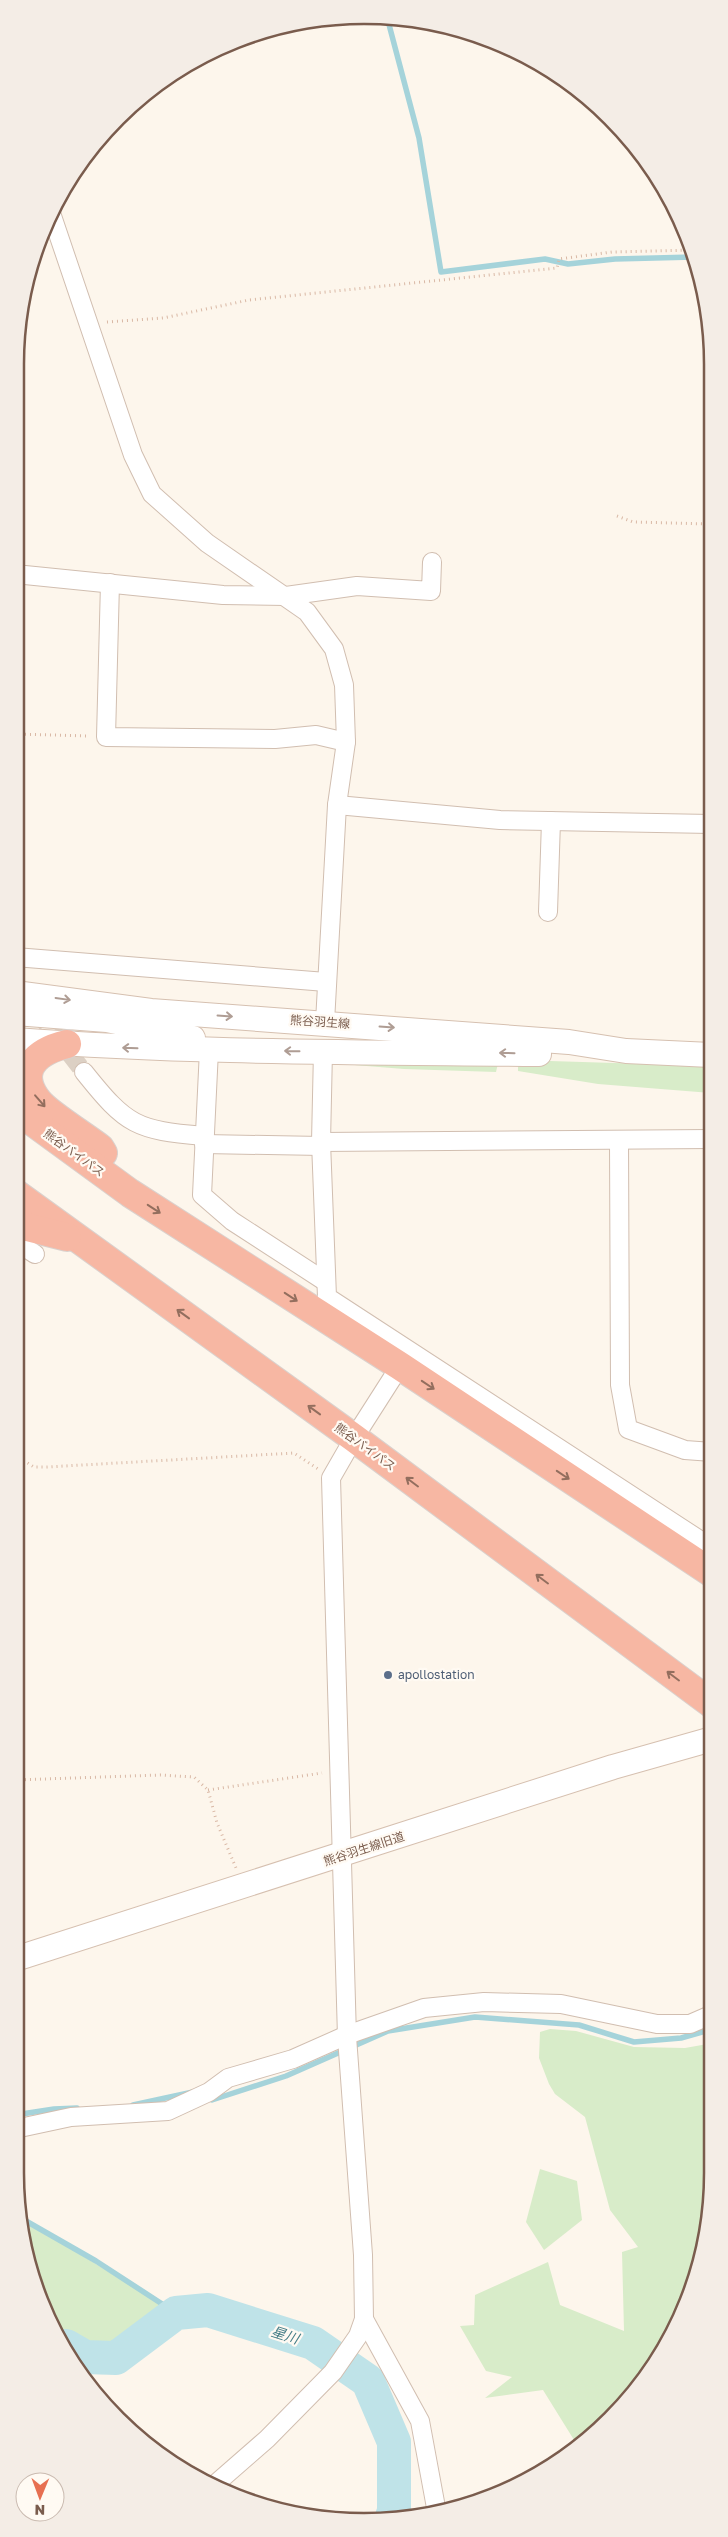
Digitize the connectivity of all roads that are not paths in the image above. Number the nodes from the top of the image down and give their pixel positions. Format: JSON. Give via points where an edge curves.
{"nodes":[{"id":1,"x":55,"y":224,"type":"edge"},
{"id":2,"x":432,"y":562,"type":"dead end"},
{"id":3,"x":24,"y":575,"type":"edge"},
{"id":4,"x":110,"y":583,"type":"junction"},
{"id":5,"x":286,"y":596,"type":"junction"},
{"id":6,"x":346,"y":742,"type":"junction"},
{"id":7,"x":337,"y":805,"type":"junction"},
{"id":8,"x":551,"y":821,"type":"junction"},
{"id":9,"x":704,"y":824,"type":"edge"},
{"id":10,"x":548,"y":912,"type":"dead end"},
{"id":11,"x":24,"y":958,"type":"edge"},
{"id":12,"x":24,"y":970,"type":"edge"},
{"id":13,"x":211,"y":972,"type":"junction"},
{"id":14,"x":326,"y":982,"type":"junction"},
{"id":15,"x":24,"y":994,"type":"edge"},
{"id":16,"x":24,"y":1013,"type":"edge"},
{"id":17,"x":324,"y":1022,"type":"junction"},
{"id":18,"x":24,"y":1041,"type":"edge"},
{"id":19,"x":67,"y":1044,"type":"junction"},
{"id":20,"x":209,"y":1050,"type":"junction"},
{"id":21,"x":248,"y":1050,"type":"junction"},
{"id":22,"x":323,"y":1051,"type":"junction"},
{"id":23,"x":626,"y":1051,"type":"junction"},
{"id":24,"x":704,"y":1055,"type":"edge"},
{"id":25,"x":84,"y":1072,"type":"tunnel mouth"},
{"id":26,"x":24,"y":1116,"type":"edge"},
{"id":27,"x":704,"y":1139,"type":"edge"},
{"id":28,"x":204,"y":1140,"type":"junction"},
{"id":29,"x":619,"y":1141,"type":"junction"},
{"id":30,"x":322,"y":1144,"type":"junction"},
{"id":31,"x":130,"y":1193,"type":"junction"},
{"id":32,"x":24,"y":1219,"type":"edge"},
{"id":33,"x":24,"y":1247,"type":"edge"},
{"id":34,"x":35,"y":1254,"type":"dead end"},
{"id":35,"x":326,"y":1282,"type":"junction"},
{"id":36,"x":400,"y":1366,"type":"junction"},
{"id":37,"x":354,"y":1438,"type":"junction"},
{"id":38,"x":704,"y":1451,"type":"edge"},
{"id":39,"x":641,"y":1526,"type":"junction"},
{"id":40,"x":704,"y":1543,"type":"edge"},
{"id":41,"x":704,"y":1568,"type":"edge"},
{"id":42,"x":704,"y":1583,"type":"edge"},
{"id":43,"x":704,"y":1698,"type":"edge"},
{"id":44,"x":704,"y":1741,"type":"edge"},
{"id":45,"x":341,"y":1856,"type":"junction"},
{"id":46,"x":24,"y":1956,"type":"edge"},
{"id":47,"x":704,"y":2018,"type":"edge"},
{"id":48,"x":347,"y":2036,"type":"junction"},
{"id":49,"x":24,"y":2127,"type":"edge"},
{"id":50,"x":364,"y":2319,"type":"junction"},
{"id":51,"x":219,"y":2480,"type":"edge"},
{"id":52,"x":436,"y":2506,"type":"edge"}],
"edges":[{"from":1,"to":5,"type":"street","via":[[133,455],[152,494],[207,543]]},
{"from":2,"to":5,"type":"street","via":[[431,591],[357,586]]},
{"from":3,"to":4,"type":"street"},
{"from":4,"to":5,"type":"street","via":[[223,595]]},
{"from":4,"to":6,"type":"street","via":[[106,737],[275,739],[316,735]]},
{"from":5,"to":6,"type":"street","via":[[307,612],[334,649],[344,685]]},
{"from":6,"to":7,"type":"street"},
{"from":7,"to":8,"type":"street","via":[[500,820]]},
{"from":7,"to":14,"type":"street"},
{"from":8,"to":9,"type":"street"},
{"from":8,"to":10,"type":"street"},
{"from":11,"to":13,"type":"street"},
{"from":12,"to":13,"type":"street","via":[[158,979]]},
{"from":13,"to":14,"type":"street"},
{"from":14,"to":17,"type":"street"},
{"from":15,"to":17,"type":"main road","name":"熊谷羽生線","one_way":true,"via":[[151,1011]]},
{"from":16,"to":21,"type":"main road","via":[[107,1020]]},
{"from":17,"to":23,"type":"main road","name":"熊谷羽生線","one_way":true,"via":[[569,1042]]},
{"from":18,"to":19,"type":"main road","name":"熊谷羽生線"},
{"from":20,"to":19,"type":"main road","name":"熊谷羽生線","one_way":true},
{"from":19,"to":31,"type":"highway","one_way":true,"via":[[48,1048],[36,1057],[28,1075],[31,1088],[38,1102],[100,1148]]},
{"from":20,"to":21,"type":"main road","name":"熊谷羽生線"},
{"from":20,"to":28,"type":"street"},
{"from":22,"to":21,"type":"main road","name":"熊谷羽生線","one_way":true},
{"from":23,"to":22,"type":"main road","name":"熊谷羽生線","one_way":true,"via":[[568,1054]]},
{"from":22,"to":30,"type":"street"},
{"from":23,"to":24,"type":"main road","name":"熊谷羽生線"},
{"from":25,"to":28,"type":"street","via":[[110,1104],[134,1124]]},
{"from":26,"to":31,"type":"highway","name":"熊谷バイパス"},
{"from":27,"to":29,"type":"street"},
{"from":28,"to":30,"type":"street"},
{"from":28,"to":35,"type":"street","via":[[202,1195],[232,1221]]},
{"from":29,"to":30,"type":"street"},
{"from":29,"to":38,"type":"street","via":[[620,1385],[628,1430],[685,1450]]},
{"from":30,"to":35,"type":"street"},
{"from":31,"to":36,"type":"highway","name":"熊谷バイパス","one_way":true},
{"from":37,"to":32,"type":"highway","name":"熊谷バイパス","one_way":true,"via":[[80,1240],[27,1227]]},
{"from":33,"to":34,"type":"street"},
{"from":35,"to":40,"type":"street","via":[[326,1297]]},
{"from":36,"to":37,"type":"street"},
{"from":36,"to":39,"type":"highway","name":"熊谷バイパス","one_way":true},
{"from":43,"to":37,"type":"highway","name":"熊谷バイパス","one_way":true},
{"from":37,"to":45,"type":"street","via":[[332,1478]]},
{"from":39,"to":41,"type":"highway","name":"熊谷バイパス"},
{"from":39,"to":42,"type":"highway"},
{"from":44,"to":45,"type":"main road","name":"熊谷羽生線旧道","via":[[612,1767]]},
{"from":45,"to":46,"type":"main road","name":"熊谷羽生線旧道"},
{"from":45,"to":48,"type":"street"},
{"from":47,"to":48,"type":"street","via":[[690,2024],[657,2024],[561,2004],[484,2002],[424,2008]]},
{"from":48,"to":49,"type":"street","via":[[292,2059],[228,2078],[209,2092],[168,2111],[71,2117]]},
{"from":48,"to":50,"type":"street","via":[[363,2254]]},
{"from":50,"to":51,"type":"street","via":[[358,2336],[333,2372],[267,2439]]},
{"from":50,"to":52,"type":"street","via":[[420,2421]]}]}
